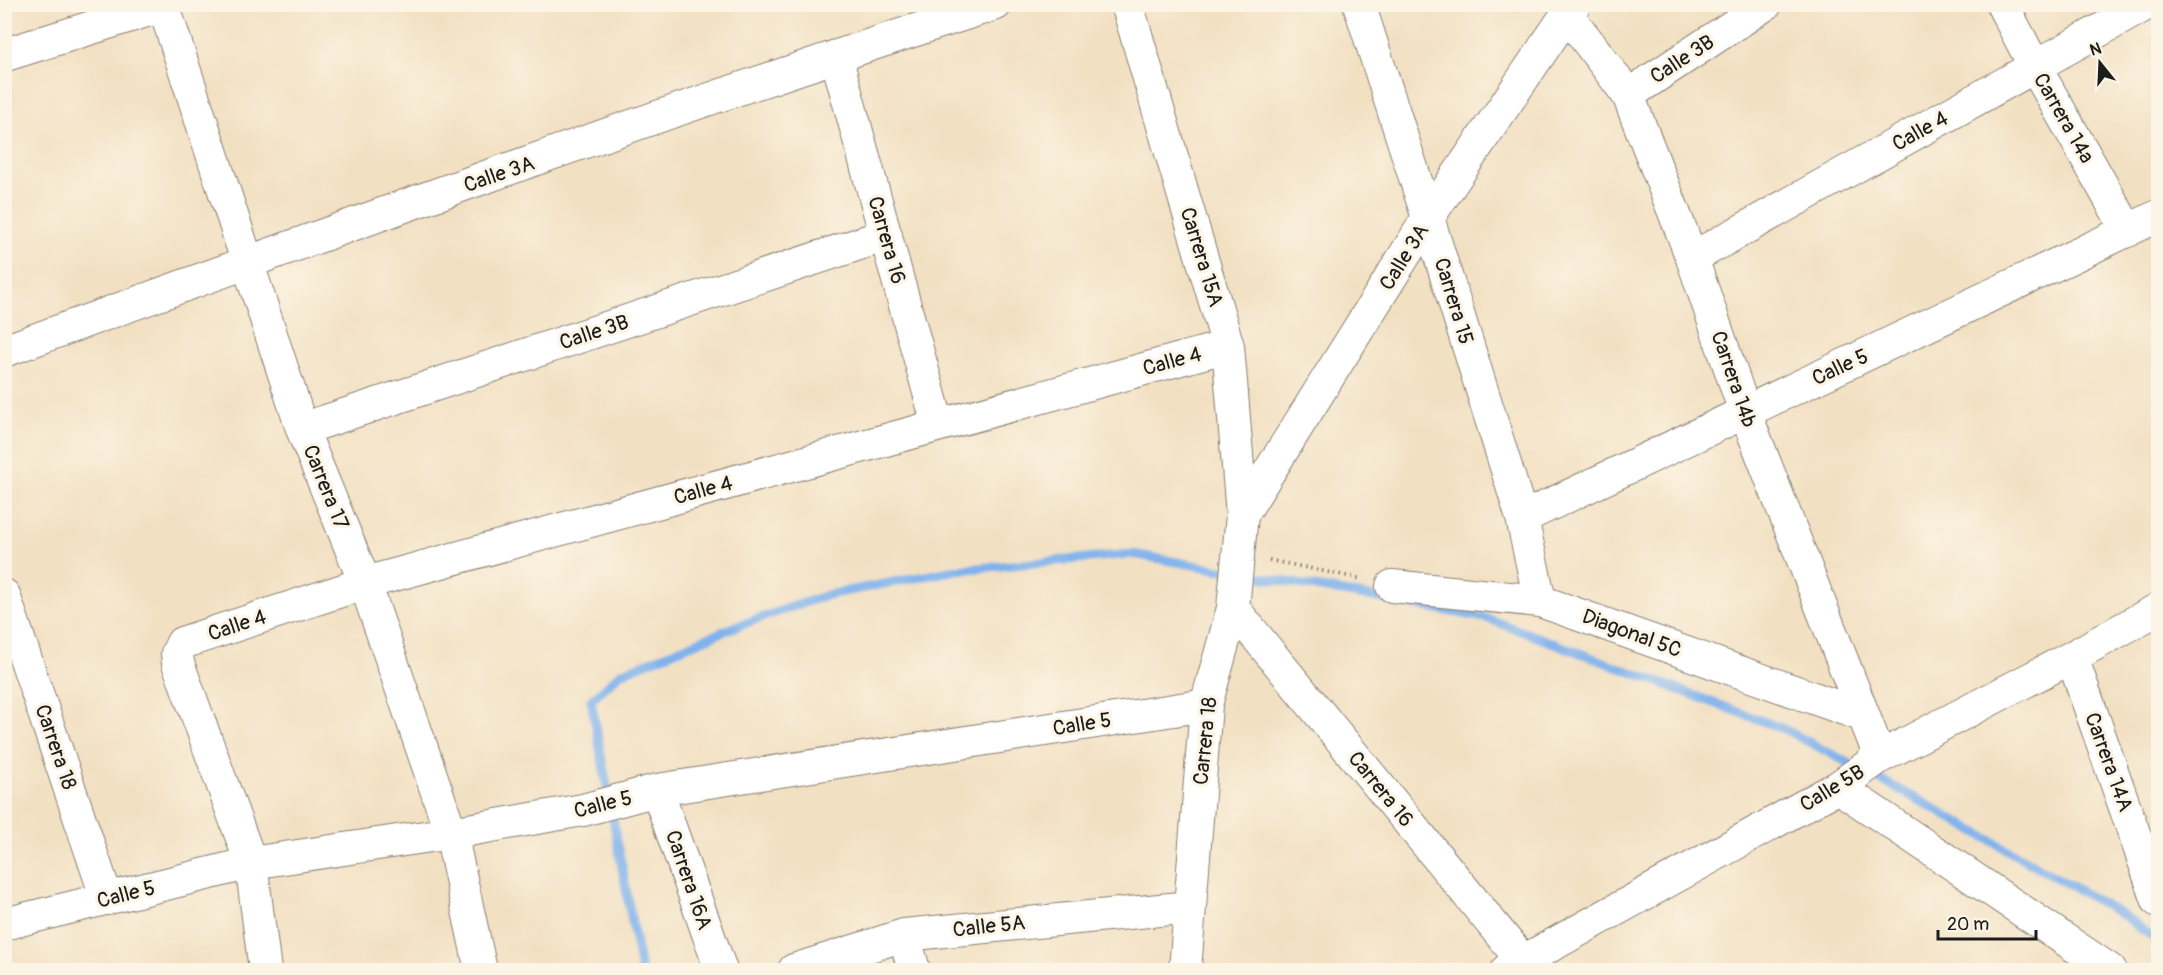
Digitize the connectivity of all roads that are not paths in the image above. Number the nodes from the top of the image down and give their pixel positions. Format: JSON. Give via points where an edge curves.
{"nodes":[{"id":1,"x":996,"y":4,"type":"edge"},
{"id":2,"x":1127,"y":4,"type":"edge"},
{"id":3,"x":1359,"y":4,"type":"edge"},
{"id":4,"x":1766,"y":4,"type":"edge"},
{"id":5,"x":2001,"y":4,"type":"edge"},
{"id":6,"x":2147,"y":4,"type":"edge"},
{"id":7,"x":165,"y":5,"type":"edge"},
{"id":8,"x":1571,"y":9,"type":"edge"},
{"id":9,"x":4,"y":55,"type":"edge"},
{"id":10,"x":836,"y":56,"type":"junction"},
{"id":11,"x":2035,"y":67,"type":"junction"},
{"id":12,"x":1628,"y":95,"type":"junction"},
{"id":13,"x":2158,"y":216,"type":"edge"},
{"id":14,"x":1428,"y":218,"type":"junction"},
{"id":15,"x":2128,"y":231,"type":"junction"},
{"id":16,"x":886,"y":235,"type":"junction"},
{"id":17,"x":1692,"y":258,"type":"junction"},
{"id":18,"x":247,"y":263,"type":"junction"},
{"id":19,"x":1228,"y":346,"type":"junction"},
{"id":20,"x":4,"y":351,"type":"edge"},
{"id":21,"x":1745,"y":412,"type":"junction"},
{"id":22,"x":938,"y":425,"type":"junction"},
{"id":23,"x":302,"y":429,"type":"junction"},
{"id":24,"x":1242,"y":515,"type":"junction"},
{"id":25,"x":1522,"y":518,"type":"junction"},
{"id":26,"x":365,"y":583,"type":"junction"},
{"id":27,"x":1392,"y":586,"type":"road end"},
{"id":28,"x":4,"y":595,"type":"edge"},
{"id":29,"x":1234,"y":597,"type":"junction"},
{"id":30,"x":1540,"y":601,"type":"junction"},
{"id":31,"x":2158,"y":609,"type":"edge"},
{"id":32,"x":2072,"y":657,"type":"junction"},
{"id":33,"x":1206,"y":705,"type":"junction"},
{"id":34,"x":1864,"y":716,"type":"junction"},
{"id":35,"x":1859,"y":772,"type":"junction"},
{"id":36,"x":645,"y":793,"type":"junction"},
{"id":37,"x":451,"y":833,"type":"junction"},
{"id":38,"x":251,"y":863,"type":"junction"},
{"id":39,"x":107,"y":899,"type":"junction"},
{"id":40,"x":2158,"y":901,"type":"edge"},
{"id":41,"x":1190,"y":907,"type":"junction"},
{"id":42,"x":4,"y":924,"type":"edge"},
{"id":43,"x":904,"y":934,"type":"junction"},
{"id":44,"x":1520,"y":967,"type":"edge"},
{"id":45,"x":265,"y":970,"type":"edge"},
{"id":46,"x":481,"y":970,"type":"edge"},
{"id":47,"x":721,"y":970,"type":"edge"},
{"id":48,"x":794,"y":970,"type":"edge"},
{"id":49,"x":914,"y":970,"type":"edge"},
{"id":50,"x":1185,"y":970,"type":"edge"},
{"id":51,"x":2110,"y":970,"type":"edge"}],
"edges":[{"from":1,"to":10,"type":"street","name":"Calle 3A"},
{"from":2,"to":19,"type":"street","name":"Carrera 15A"},
{"from":3,"to":14,"type":"street","name":"Carrera 15"},
{"from":4,"to":12,"type":"street","name":"Calle 3B"},
{"from":5,"to":11,"type":"street","name":"Carrera 14a"},
{"from":6,"to":11,"type":"street","name":"Calle 4"},
{"from":7,"to":9,"type":"main road"},
{"from":7,"to":18,"type":"street","name":"Carrera 17"},
{"from":8,"to":12,"type":"street","name":"Carrera 14b"},
{"from":8,"to":14,"type":"street","name":"Calle 3A"},
{"from":10,"to":16,"type":"street","name":"Carrera 16"},
{"from":10,"to":18,"type":"street","name":"Calle 3A"},
{"from":11,"to":15,"type":"street","name":"Carrera 14a"},
{"from":11,"to":17,"type":"street","name":"Calle 4"},
{"from":12,"to":17,"type":"street","name":"Carrera 14b"},
{"from":13,"to":15,"type":"street","name":"Calle 5"},
{"from":14,"to":24,"type":"street","name":"Calle 3A"},
{"from":14,"to":25,"type":"street","name":"Carrera 15"},
{"from":15,"to":21,"type":"street","name":"Calle 5"},
{"from":16,"to":22,"type":"street","name":"Carrera 16"},
{"from":16,"to":23,"type":"street","name":"Calle 3B"},
{"from":17,"to":21,"type":"street","name":"Carrera 14b"},
{"from":18,"to":20,"type":"street","name":"Calle 3A"},
{"from":18,"to":23,"type":"street","name":"Carrera 17"},
{"from":19,"to":22,"type":"street","name":"Calle 4"},
{"from":19,"to":24,"type":"street","name":"Carrera 15A"},
{"from":21,"to":25,"type":"street","name":"Calle 5"},
{"from":21,"to":34,"type":"street","name":"Carrera 14b"},
{"from":22,"to":26,"type":"street","name":"Calle 4"},
{"from":23,"to":26,"type":"street","name":"Carrera 17"},
{"from":24,"to":29,"type":"street","name":"Carrera 18"},
{"from":25,"to":30,"type":"street","name":"Carrera 15"},
{"from":26,"to":37,"type":"street","name":"Carrera 17"},
{"from":26,"to":38,"type":"street","name":"Calle 4","via":[[182,643],[177,653]]},
{"from":27,"to":30,"type":"street","name":"Diagonal 5C"},
{"from":28,"to":39,"type":"street","name":"Carrera 18"},
{"from":29,"to":33,"type":"street","name":"Carrera 18"},
{"from":29,"to":44,"type":"street","name":"Carrera 16"},
{"from":30,"to":34,"type":"street","name":"Diagonal 5C"},
{"from":31,"to":32,"type":"street","name":"Calle 5B"},
{"from":32,"to":35,"type":"street","name":"Calle 5B"},
{"from":32,"to":40,"type":"street","name":"Carrera 14A"},
{"from":33,"to":36,"type":"street","name":"Calle 5"},
{"from":33,"to":41,"type":"street","name":"Carrera 18"},
{"from":34,"to":35,"type":"street","name":"Carrera 14b"},
{"from":35,"to":44,"type":"street","name":"Calle 5B"},
{"from":35,"to":51,"type":"street"},
{"from":36,"to":37,"type":"street","name":"Calle 5","via":[[583,810]]},
{"from":36,"to":47,"type":"street","name":"Carrera 16A"},
{"from":37,"to":38,"type":"street","name":"Calle 5"},
{"from":37,"to":46,"type":"street","name":"Carrera 17"},
{"from":38,"to":39,"type":"street","name":"Calle 5"},
{"from":38,"to":45,"type":"street"},
{"from":39,"to":42,"type":"street","name":"Calle 5"},
{"from":41,"to":43,"type":"street","name":"Calle 5A"},
{"from":41,"to":50,"type":"street","name":"Carrera 18"},
{"from":43,"to":48,"type":"street","name":"Calle 5A"},
{"from":43,"to":49,"type":"street"}]}
